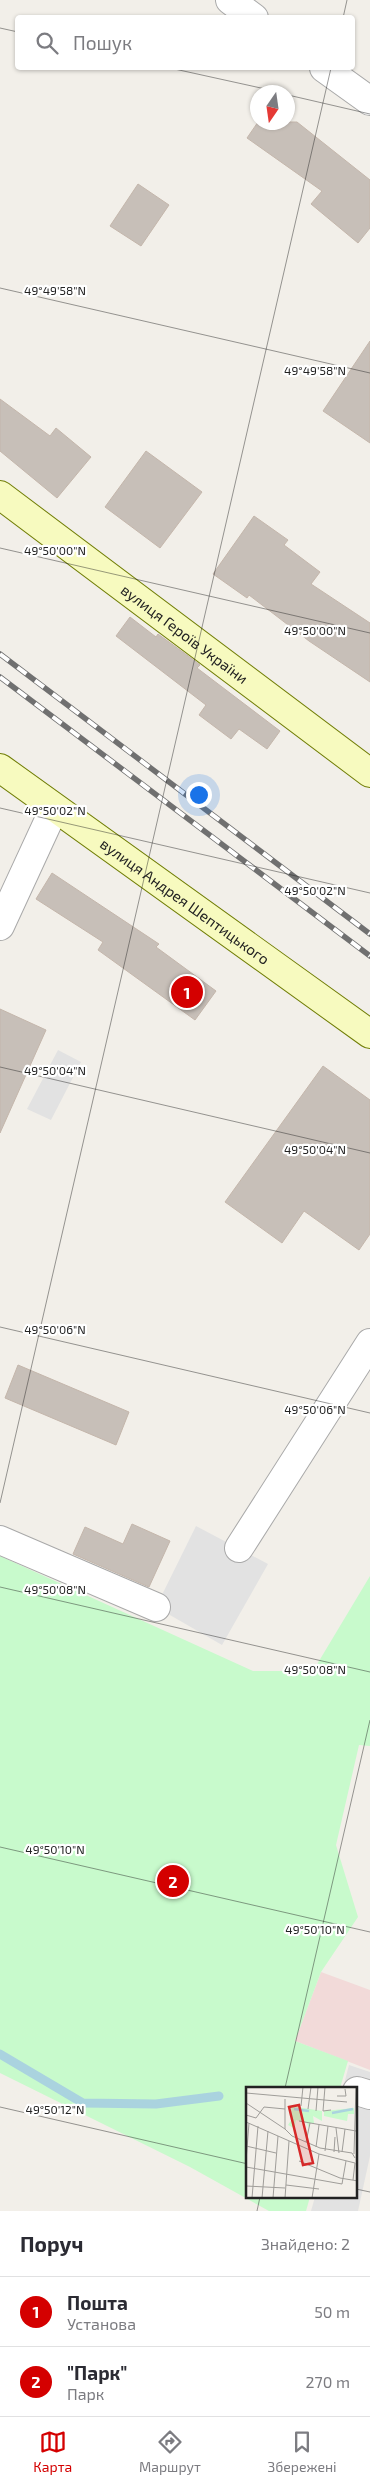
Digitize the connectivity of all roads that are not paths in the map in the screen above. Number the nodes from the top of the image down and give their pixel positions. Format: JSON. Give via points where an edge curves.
{"nodes":[{"id":1,"x":230,"y":0,"type":"edge"},
{"id":2,"x":250,"y":15,"type":"edge"},
{"id":3,"x":327,"y":70,"type":"edge"},
{"id":4,"x":370,"y":101,"type":"edge"},
{"id":5,"x":0,"y":495,"type":"edge"},
{"id":6,"x":0,"y":768,"type":"edge"},
{"id":7,"x":370,"y":773,"type":"edge"},
{"id":8,"x":54,"y":809,"type":"junction"},
{"id":9,"x":0,"y":926,"type":"edge"},
{"id":10,"x":370,"y":1034,"type":"edge"},
{"id":11,"x":370,"y":1343,"type":"edge"},
{"id":12,"x":0,"y":1540,"type":"edge"},
{"id":13,"x":239,"y":1548,"type":"dead end"},
{"id":14,"x":156,"y":1607,"type":"dead end"}],
"edges":[{"from":1,"to":2,"type":"street"},
{"from":3,"to":4,"type":"street"},
{"from":5,"to":7,"type":"street","name":"вулиця Героїв України"},
{"from":6,"to":8,"type":"street","name":"вулиця Андрея Шептицького"},
{"from":8,"to":9,"type":"street"},
{"from":8,"to":10,"type":"street","name":"вулиця Андрея Шептицького"},
{"from":11,"to":13,"type":"street"},
{"from":12,"to":14,"type":"street"}]}
